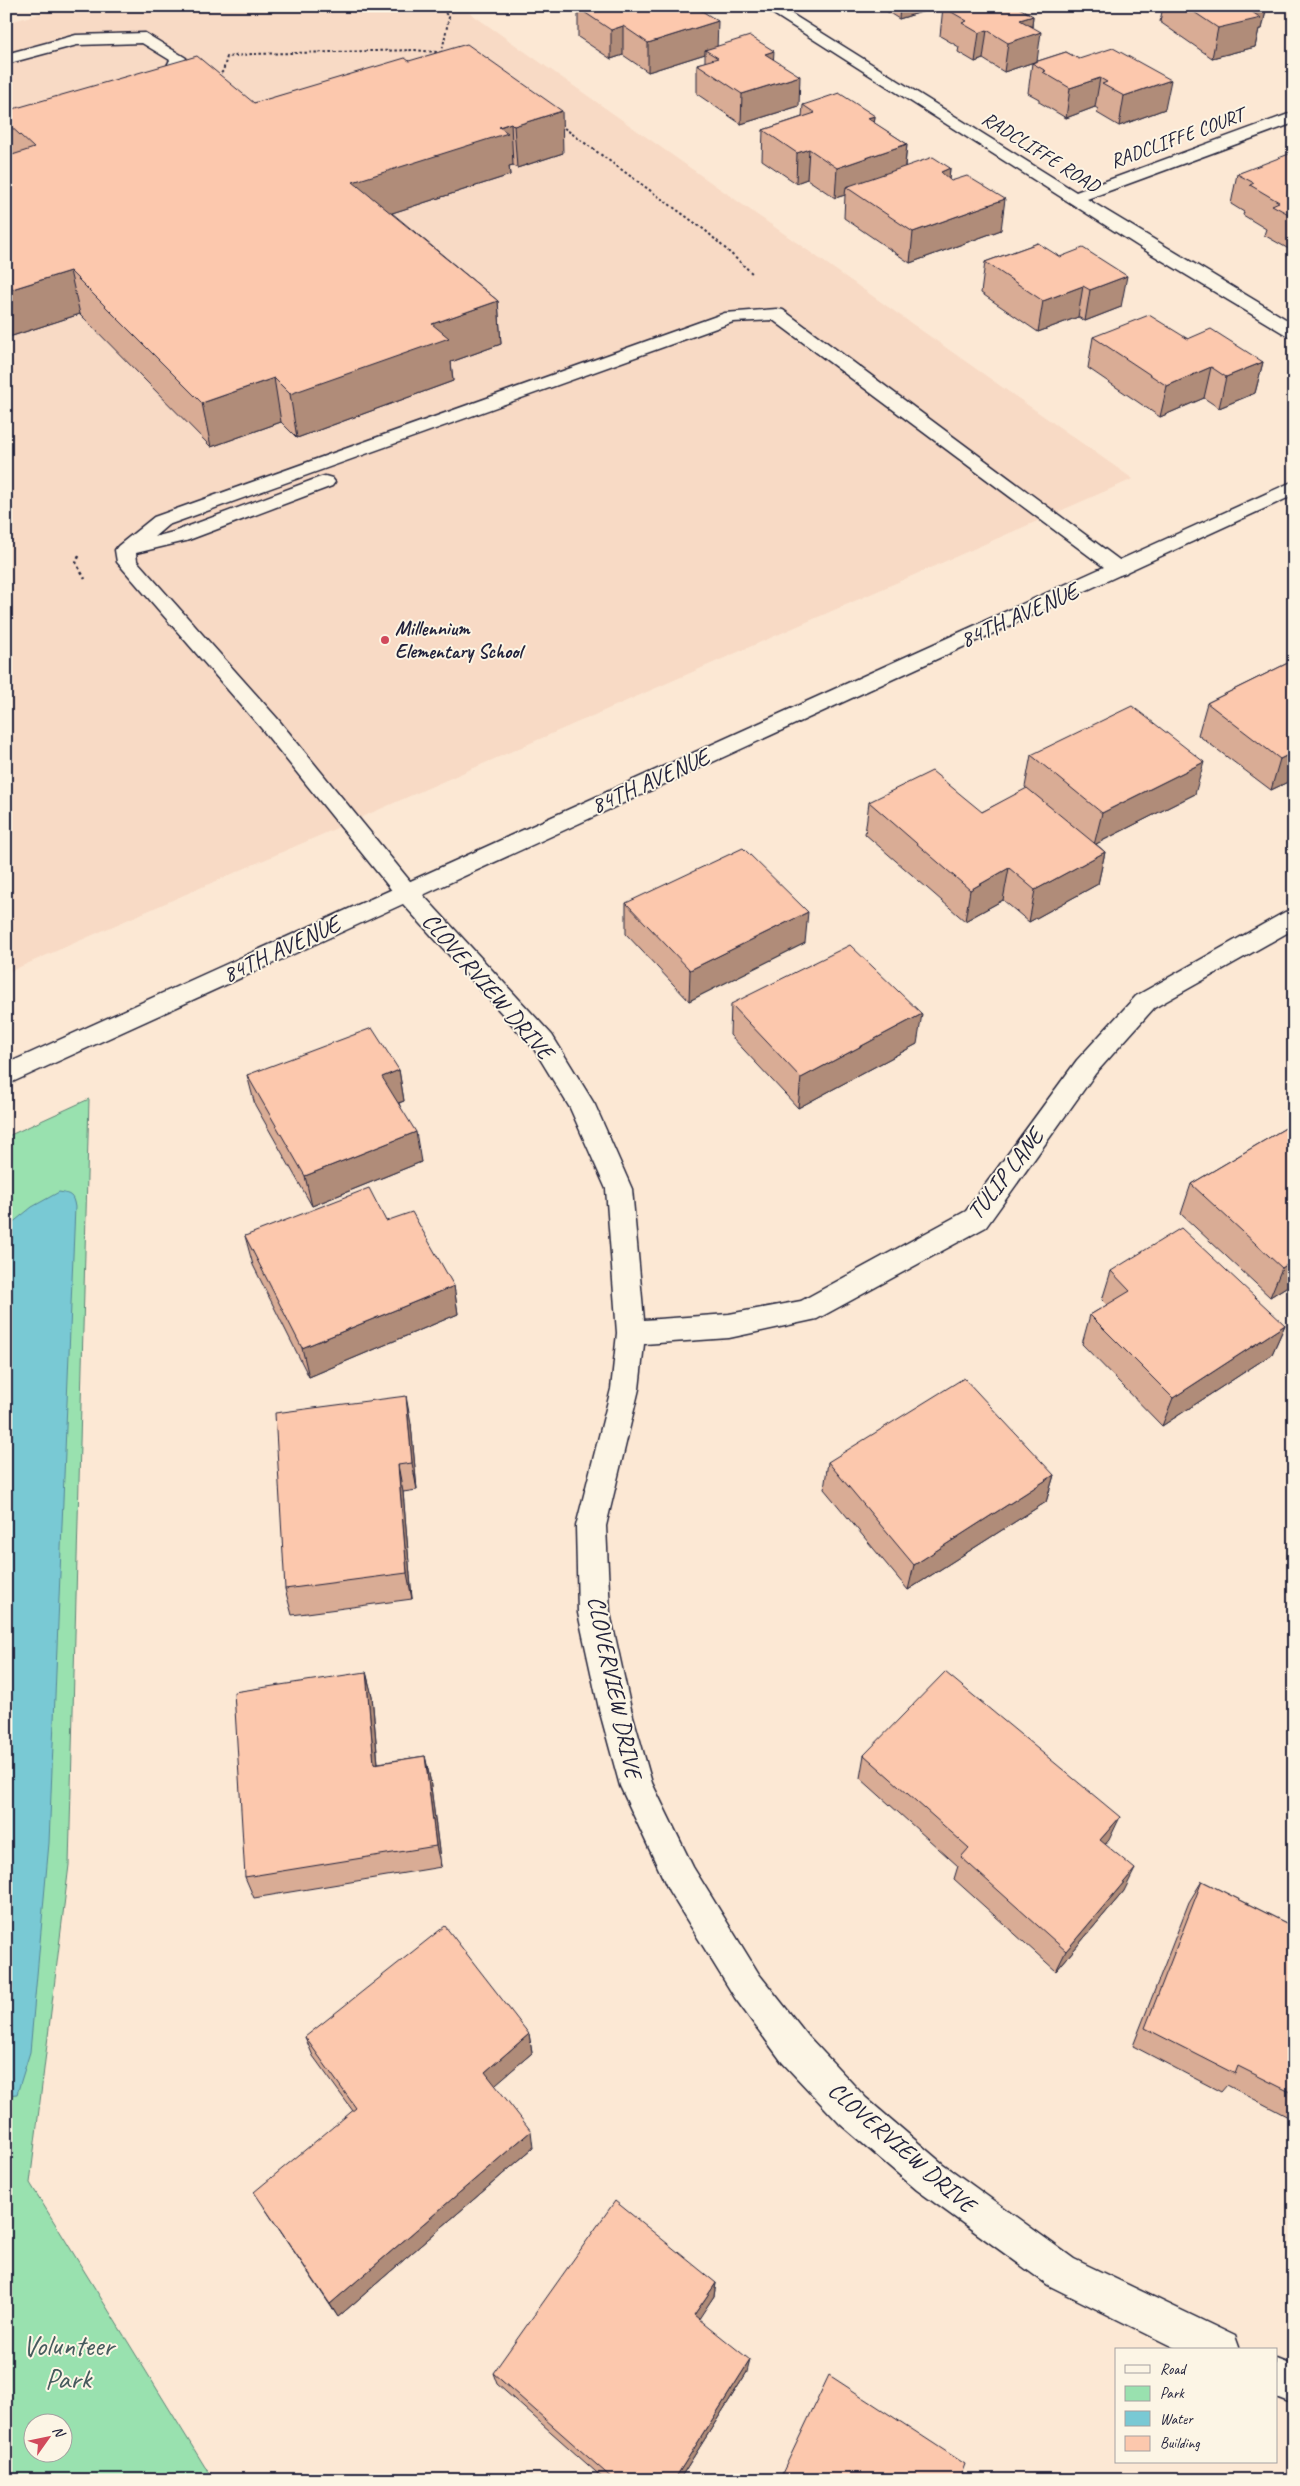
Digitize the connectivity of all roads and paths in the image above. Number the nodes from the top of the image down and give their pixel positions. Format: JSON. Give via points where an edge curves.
{"nodes":[{"id":1,"x":438,"y":6,"type":"edge"},
{"id":2,"x":768,"y":6,"type":"edge"},
{"id":3,"x":442,"y":51,"type":"junction"},
{"id":4,"x":449,"y":54,"type":"edge"},
{"id":5,"x":6,"y":59,"type":"edge"},
{"id":6,"x":217,"y":78,"type":"edge"},
{"id":7,"x":137,"y":91,"type":"edge"},
{"id":8,"x":1294,"y":117,"type":"edge"},
{"id":9,"x":558,"y":123,"type":"dead end"},
{"id":10,"x":1074,"y":198,"type":"junction"},
{"id":11,"x":754,"y":275,"type":"dead end"},
{"id":12,"x":1294,"y":332,"type":"edge"},
{"id":13,"x":1294,"y":487,"type":"edge"},
{"id":14,"x":1119,"y":569,"type":"junction"},
{"id":15,"x":406,"y":892,"type":"junction"},
{"id":16,"x":1294,"y":918,"type":"edge"},
{"id":17,"x":6,"y":1075,"type":"edge"},
{"id":18,"x":631,"y":1333,"type":"junction"},
{"id":19,"x":1216,"y":2348,"type":"edge"},
{"id":20,"x":1278,"y":2378,"type":"edge"},
{"id":21,"x":1294,"y":2386,"type":"edge"}],
"edges":[{"from":1,"to":3,"type":"path","via":[[449,17]]},
{"from":2,"to":10,"type":"street","name":"RADCLIFFE ROAD"},
{"from":3,"to":4,"type":"path"},
{"from":3,"to":6,"type":"path","via":[[354,50],[227,57]]},
{"from":5,"to":7,"type":"street","via":[[76,40],[145,38],[178,58],[170,78]]},
{"from":8,"to":10,"type":"street","name":"RADCLIFFE COURT"},
{"from":9,"to":11,"type":"path","via":[[706,231]]},
{"from":10,"to":12,"type":"street","name":"RADCLIFFE ROAD"},
{"from":13,"to":14,"type":"street","name":"84TH AVENUE"},
{"from":14,"to":15,"type":"street","name":"84TH AVENUE"},
{"from":14,"to":15,"type":"street","name":"CLOVERVIEW DRIVE","via":[[777,314],[179,537],[125,550],[126,562],[269,723]]},
{"from":15,"to":17,"type":"street","name":"84TH AVENUE"},
{"from":15,"to":18,"type":"street","name":"CLOVERVIEW DRIVE","via":[[543,1042],[582,1105],[619,1189]]},
{"from":16,"to":18,"type":"street","name":"TULIP LANE","via":[[1144,1002],[1086,1067],[976,1219],[807,1311],[729,1326]]},
{"from":18,"to":19,"type":"street","name":"CLOVERVIEW DRIVE","via":[[625,1389],[591,1526],[594,1613],[636,1786],[681,1879],[747,1986],[795,2049],[860,2117],[930,2177],[1061,2272]]},
{"from":20,"to":21,"type":"street"}]}
